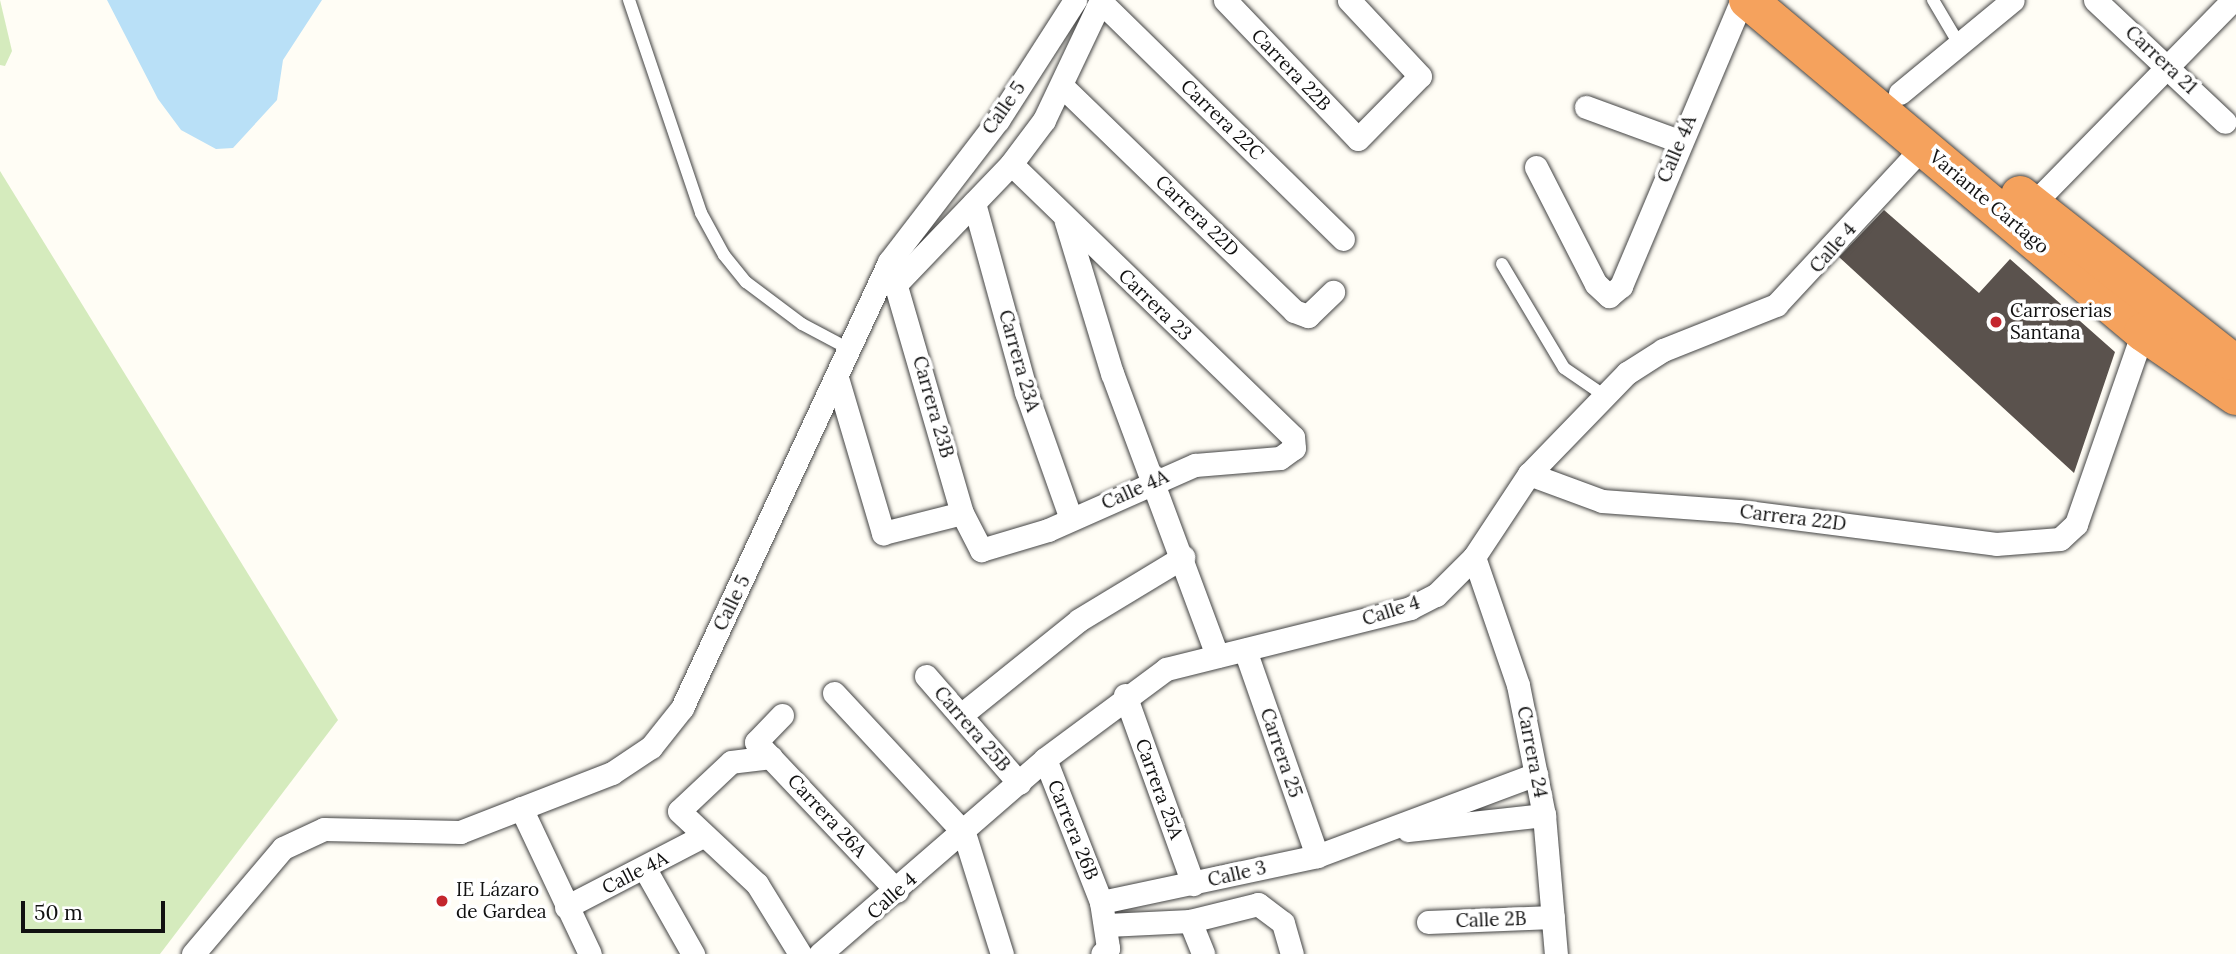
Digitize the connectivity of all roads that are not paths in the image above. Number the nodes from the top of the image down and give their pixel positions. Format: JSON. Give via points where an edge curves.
{"nodes":[{"id":1,"x":629,"y":0,"type":"edge"},
{"id":2,"x":1075,"y":0,"type":"edge"},
{"id":3,"x":1225,"y":0,"type":"edge"},
{"id":4,"x":1349,"y":0,"type":"edge"},
{"id":5,"x":1745,"y":0,"type":"edge"},
{"id":6,"x":1784,"y":0,"type":"edge"},
{"id":7,"x":1933,"y":0,"type":"edge"},
{"id":8,"x":2013,"y":0,"type":"edge"},
{"id":9,"x":2095,"y":0,"type":"edge"},
{"id":10,"x":2233,"y":0,"type":"edge"},
{"id":11,"x":1100,"y":1,"type":"edge"},
{"id":12,"x":1959,"y":44,"type":"junction"},
{"id":13,"x":2169,"y":65,"type":"junction"},
{"id":14,"x":1063,"y":87,"type":"junction"},
{"id":15,"x":1900,"y":93,"type":"junction"},
{"id":16,"x":1586,"y":107,"type":"dead end"},
{"id":17,"x":2225,"y":122,"type":"dead end"},
{"id":18,"x":1679,"y":141,"type":"junction"},
{"id":19,"x":1923,"y":147,"type":"junction"},
{"id":20,"x":1011,"y":164,"type":"junction"},
{"id":21,"x":1536,"y":167,"type":"dead end"},
{"id":22,"x":974,"y":203,"type":"junction"},
{"id":23,"x":2032,"y":205,"type":"junction"},
{"id":24,"x":1065,"y":219,"type":"junction"},
{"id":25,"x":1343,"y":239,"type":"dead end"},
{"id":26,"x":1502,"y":264,"type":"dead end"},
{"id":27,"x":893,"y":273,"type":"junction"},
{"id":28,"x":1333,"y":292,"type":"dead end"},
{"id":29,"x":2143,"y":332,"type":"junction"},
{"id":30,"x":851,"y":350,"type":"junction"},
{"id":31,"x":2236,"y":364,"type":"edge"},
{"id":32,"x":838,"y":381,"type":"junction"},
{"id":33,"x":1605,"y":396,"type":"junction"},
{"id":34,"x":2236,"y":396,"type":"edge"},
{"id":35,"x":1294,"y":448,"type":"joint"},
{"id":36,"x":1529,"y":474,"type":"junction"},
{"id":37,"x":1151,"y":481,"type":"junction"},
{"id":38,"x":962,"y":513,"type":"junction"},
{"id":39,"x":1070,"y":516,"type":"junction"},
{"id":40,"x":981,"y":550,"type":"joint"},
{"id":41,"x":1183,"y":557,"type":"junction"},
{"id":42,"x":1474,"y":557,"type":"junction"},
{"id":43,"x":1245,"y":650,"type":"junction"},
{"id":44,"x":1217,"y":656,"type":"junction"},
{"id":45,"x":926,"y":676,"type":"dead end"},
{"id":46,"x":834,"y":693,"type":"dead end"},
{"id":47,"x":1125,"y":695,"type":"junction"},
{"id":48,"x":782,"y":715,"type":"dead end"},
{"id":49,"x":961,"y":715,"type":"junction"},
{"id":50,"x":764,"y":749,"type":"junction"},
{"id":51,"x":1045,"y":759,"type":"junction"},
{"id":52,"x":1536,"y":774,"type":"junction"},
{"id":53,"x":1019,"y":783,"type":"junction"},
{"id":54,"x":521,"y":807,"type":"junction"},
{"id":55,"x":1544,"y":815,"type":"junction"},
{"id":56,"x":964,"y":833,"type":"junction"},
{"id":57,"x":1370,"y":834,"type":"junction"},
{"id":58,"x":703,"y":836,"type":"junction"},
{"id":59,"x":1317,"y":856,"type":"junction"},
{"id":60,"x":645,"y":869,"type":"junction"},
{"id":61,"x":1194,"y":884,"type":"junction"},
{"id":62,"x":897,"y":891,"type":"junction"},
{"id":63,"x":1101,"y":902,"type":"junction"},
{"id":64,"x":566,"y":907,"type":"junction"},
{"id":65,"x":1553,"y":917,"type":"junction"},
{"id":66,"x":1190,"y":921,"type":"junction"},
{"id":67,"x":1428,"y":922,"type":"dead end"},
{"id":68,"x":1107,"y":925,"type":"junction"},
{"id":69,"x":193,"y":954,"type":"edge"},
{"id":70,"x":590,"y":954,"type":"edge"},
{"id":71,"x":693,"y":954,"type":"edge"},
{"id":72,"x":800,"y":954,"type":"edge"},
{"id":73,"x":820,"y":954,"type":"edge"},
{"id":74,"x":1002,"y":954,"type":"edge"},
{"id":75,"x":1102,"y":954,"type":"edge"},
{"id":76,"x":1203,"y":954,"type":"edge"},
{"id":77,"x":1292,"y":954,"type":"edge"},
{"id":78,"x":1556,"y":954,"type":"edge"}],
"edges":[{"from":1,"to":30,"type":"lane","via":[[701,213],[723,255],[746,282],[802,324]]},
{"from":2,"to":27,"type":"street","name":"Calle 5"},
{"from":3,"to":4,"type":"street","name":"Carrera 22B","via":[[1358,139],[1420,76]]},
{"from":5,"to":18,"type":"street","name":"Calle 4A"},
{"from":5,"to":19,"type":"highway","name":"Variante Cartago"},
{"from":6,"to":15,"type":"highway","name":"Variante Cartago"},
{"from":7,"to":12,"type":"lane"},
{"from":8,"to":12,"type":"street"},
{"from":9,"to":13,"type":"street","name":"Carrera 21"},
{"from":10,"to":13,"type":"street"},
{"from":11,"to":14,"type":"street"},
{"from":11,"to":25,"type":"street","name":"Carrera 22C"},
{"from":12,"to":15,"type":"street"},
{"from":13,"to":17,"type":"street","name":"Carrera 21"},
{"from":13,"to":23,"type":"street"},
{"from":14,"to":20,"type":"street"},
{"from":14,"to":28,"type":"street","name":"Carrera 22D","via":[[1294,311],[1308,316]]},
{"from":15,"to":23,"type":"highway","name":"Variante Cartago"},
{"from":16,"to":18,"type":"street"},
{"from":18,"to":21,"type":"street","name":"Calle 4A","via":[[1620,286],[1609,296],[1596,284]]},
{"from":19,"to":29,"type":"highway","name":"Variante Cartago"},
{"from":19,"to":33,"type":"street","name":"Calle 4","via":[[1776,305],[1643,360]]},
{"from":20,"to":22,"type":"street"},
{"from":20,"to":24,"type":"street","name":"Carrera 23"},
{"from":22,"to":27,"type":"street"},
{"from":22,"to":39,"type":"street","name":"Carrera 23A","via":[[1026,392]]},
{"from":23,"to":31,"type":"highway","name":"Variante Cartago"},
{"from":24,"to":35,"type":"street","name":"Carrera 23","via":[[1293,437]]},
{"from":24,"to":37,"type":"street"},
{"from":26,"to":33,"type":"lane","via":[[1564,368]]},
{"from":27,"to":30,"type":"street","name":"Calle 5"},
{"from":27,"to":38,"type":"street","name":"Carrera 23B"},
{"from":29,"to":34,"type":"highway","name":"Variante Cartago"},
{"from":29,"to":36,"type":"street","name":"Carrera 22D","via":[[2076,524],[2060,539],[1996,544],[1739,511],[1602,501]]},
{"from":30,"to":32,"type":"street","name":"Calle 5"},
{"from":32,"to":38,"type":"street","via":[[883,533]]},
{"from":32,"to":54,"type":"street","name":"Calle 5","via":[[682,708],[651,747],[612,773]]},
{"from":33,"to":36,"type":"street","name":"Calle 4"},
{"from":35,"to":37,"type":"street","name":"Calle 4A","via":[[1280,458],[1195,465]]},
{"from":36,"to":42,"type":"street","name":"Calle 4"},
{"from":37,"to":39,"type":"street","name":"Calle 4A","via":[[1119,501]]},
{"from":37,"to":41,"type":"street"},
{"from":38,"to":40,"type":"street","name":"Carrera 23B"},
{"from":39,"to":40,"type":"street","name":"Calle 4A","via":[[1048,530]]},
{"from":41,"to":44,"type":"street"},
{"from":41,"to":49,"type":"street","via":[[1079,620]]},
{"from":42,"to":43,"type":"street","name":"Calle 4","via":[[1436,595],[1410,608]]},
{"from":42,"to":52,"type":"street","name":"Carrera 24","via":[[1518,685]]},
{"from":43,"to":44,"type":"street","name":"Calle 4"},
{"from":43,"to":59,"type":"street","name":"Carrera 25"},
{"from":44,"to":47,"type":"street","name":"Calle 4","via":[[1166,669]]},
{"from":45,"to":49,"type":"street","name":"Carrera 25B"},
{"from":46,"to":56,"type":"street"},
{"from":47,"to":51,"type":"street","name":"Calle 4"},
{"from":47,"to":61,"type":"street","name":"Carrera 25A"},
{"from":48,"to":50,"type":"street"},
{"from":49,"to":53,"type":"street","name":"Carrera 25B"},
{"from":50,"to":58,"type":"street","via":[[731,762],[680,811]]},
{"from":50,"to":62,"type":"street","name":"Carrera 26A"},
{"from":51,"to":53,"type":"street","name":"Calle 4"},
{"from":51,"to":63,"type":"street","name":"Carrera 26B"},
{"from":52,"to":55,"type":"street","name":"Carrera 24"},
{"from":52,"to":57,"type":"street","name":"Calle 3"},
{"from":53,"to":56,"type":"street","name":"Calle 4"},
{"from":54,"to":64,"type":"street"},
{"from":54,"to":69,"type":"street","name":"Calle 5","via":[[460,832],[324,829],[283,848]]},
{"from":55,"to":57,"type":"street","name":"Calle 3"},
{"from":55,"to":65,"type":"street","name":"Carrera 24"},
{"from":56,"to":62,"type":"street","name":"Calle 4"},
{"from":56,"to":74,"type":"street"},
{"from":57,"to":59,"type":"street","name":"Calle 3"},
{"from":58,"to":60,"type":"street","name":"Calle 4A"},
{"from":58,"to":72,"type":"street","via":[[757,884]]},
{"from":59,"to":61,"type":"street","name":"Calle 3"},
{"from":60,"to":64,"type":"street","name":"Calle 4A"},
{"from":60,"to":71,"type":"street"},
{"from":61,"to":63,"type":"street","name":"Calle 3"},
{"from":62,"to":73,"type":"street","name":"Calle 4"},
{"from":63,"to":68,"type":"street","name":"Carrera 26B"},
{"from":64,"to":70,"type":"street"},
{"from":65,"to":67,"type":"street","name":"Calle 2B"},
{"from":65,"to":78,"type":"street","name":"Carrera 24"},
{"from":66,"to":68,"type":"street"},
{"from":66,"to":76,"type":"street"},
{"from":66,"to":77,"type":"street","via":[[1258,904],[1272,909]]},
{"from":68,"to":75,"type":"street"}]}
